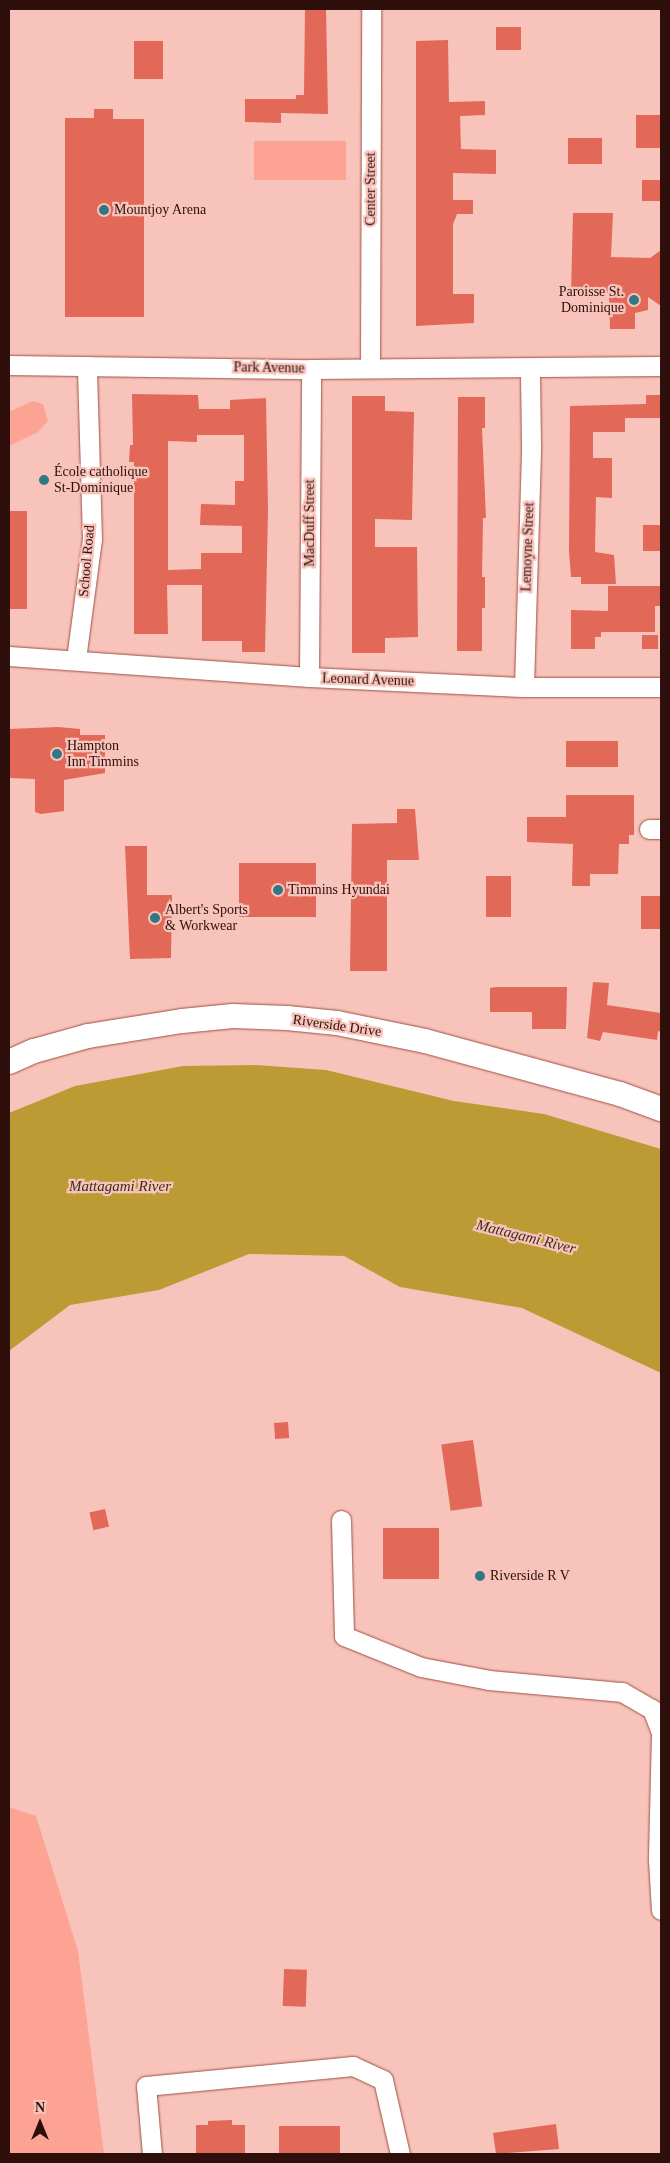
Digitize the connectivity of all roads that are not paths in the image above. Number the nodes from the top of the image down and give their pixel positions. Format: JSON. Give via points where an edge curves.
{"nodes":[{"id":1,"x":371,"y":9,"type":"edge"},
{"id":2,"x":9,"y":365,"type":"edge"},
{"id":3,"x":87,"y":366,"type":"junction"},
{"id":4,"x":661,"y":366,"type":"edge"},
{"id":5,"x":370,"y":368,"type":"junction"},
{"id":6,"x":311,"y":369,"type":"junction"},
{"id":7,"x":530,"y":369,"type":"junction"},
{"id":8,"x":9,"y":656,"type":"edge"},
{"id":9,"x":76,"y":659,"type":"junction"},
{"id":10,"x":310,"y":677,"type":"junction"},
{"id":11,"x":524,"y":687,"type":"junction"},
{"id":12,"x":661,"y":687,"type":"edge"},
{"id":13,"x":9,"y":1062,"type":"edge"},
{"id":14,"x":661,"y":1109,"type":"edge"},
{"id":15,"x":341,"y":1520,"type":"dead end"},
{"id":16,"x":661,"y":1910,"type":"edge"},
{"id":17,"x":152,"y":2154,"type":"edge"},
{"id":18,"x":400,"y":2154,"type":"edge"}],
"edges":[{"from":1,"to":5,"type":"street","name":"Center Street"},
{"from":2,"to":3,"type":"street","name":"Park Avenue"},
{"from":3,"to":6,"type":"street","name":"Park Avenue"},
{"from":3,"to":9,"type":"street","name":"School Road","via":[[92,539]]},
{"from":4,"to":7,"type":"street","name":"Park Avenue"},
{"from":5,"to":6,"type":"street","name":"Park Avenue"},
{"from":5,"to":7,"type":"street","name":"Park Avenue"},
{"from":6,"to":10,"type":"street","name":"MacDuff Street"},
{"from":7,"to":11,"type":"street","name":"Lemoyne Street"},
{"from":8,"to":9,"type":"street"},
{"from":9,"to":10,"type":"street","name":"Leonard Avenue","via":[[192,671]]},
{"from":10,"to":11,"type":"street","name":"Leonard Avenue"},
{"from":11,"to":12,"type":"street","name":"Leonard Avenue"},
{"from":13,"to":14,"type":"main road","name":"Riverside Drive","via":[[34,1051],[88,1036],[182,1020],[234,1016],[287,1018],[338,1023],[425,1041],[620,1094]]},
{"from":15,"to":16,"type":"street","via":[[344,1636],[421,1667],[489,1680],[622,1692],[652,1710],[660,1733],[658,1860]]},
{"from":17,"to":18,"type":"street","via":[[146,2086],[353,2066],[383,2080]]}]}
